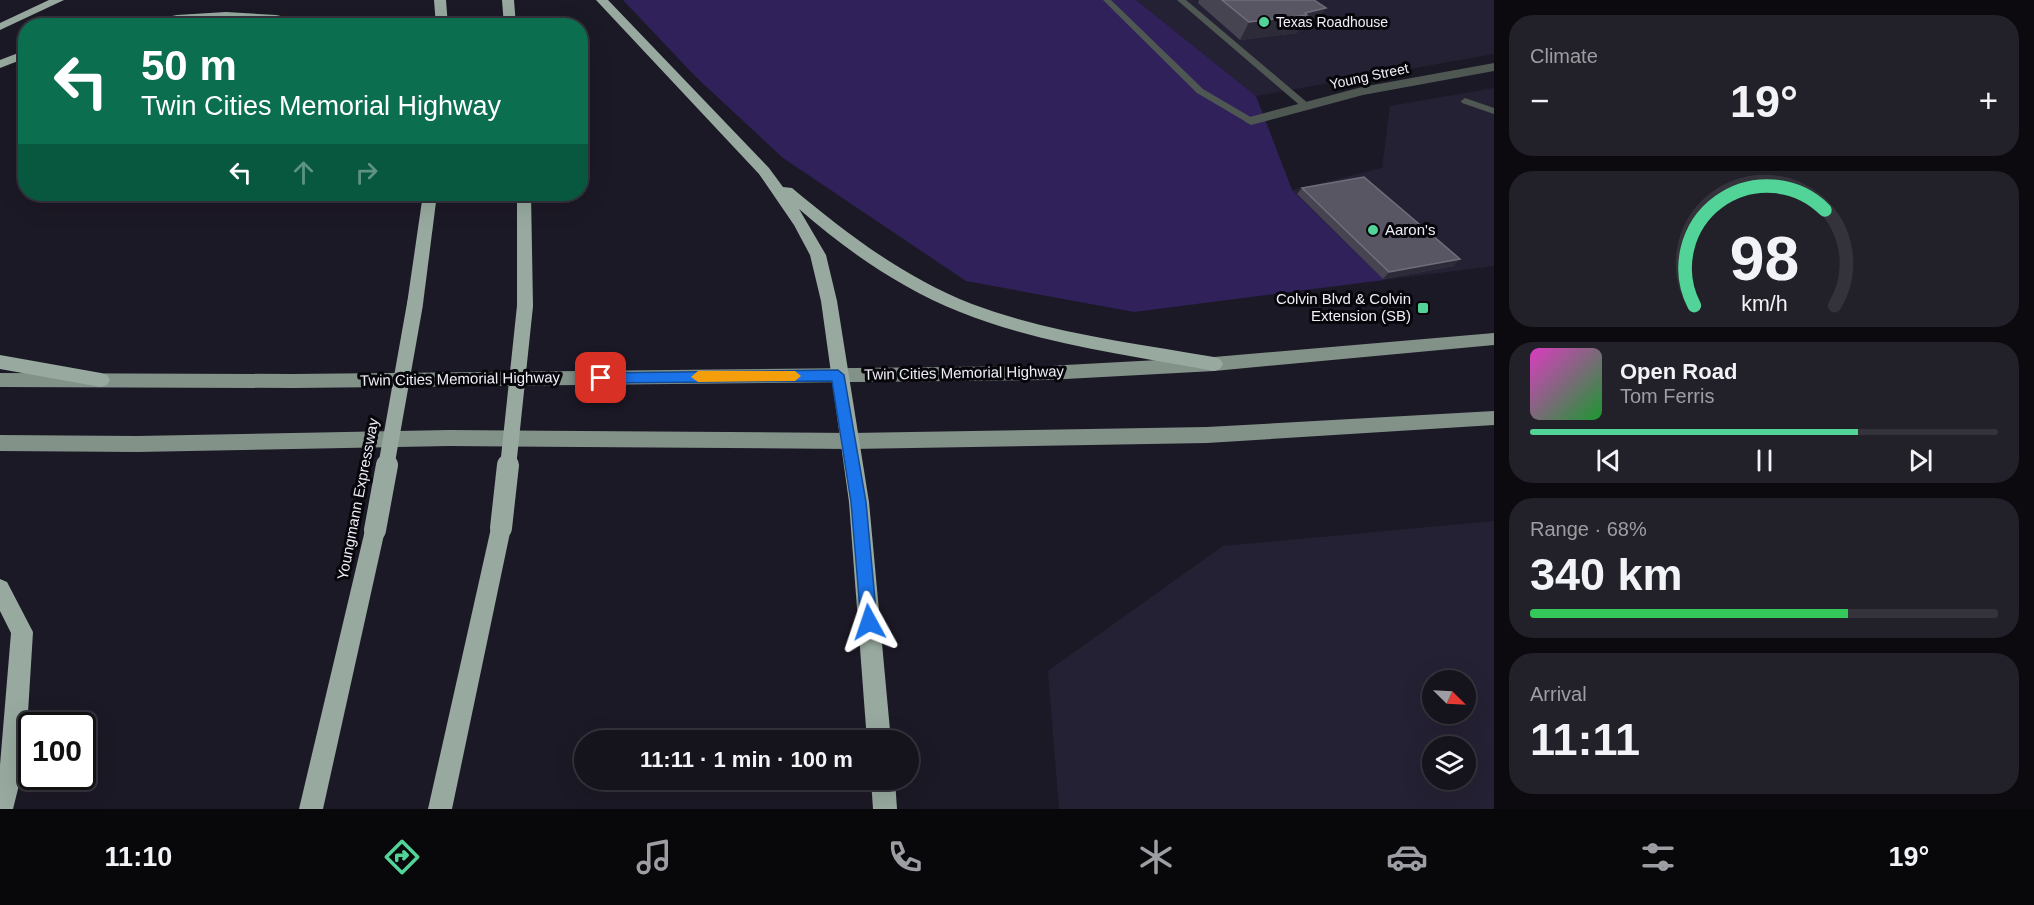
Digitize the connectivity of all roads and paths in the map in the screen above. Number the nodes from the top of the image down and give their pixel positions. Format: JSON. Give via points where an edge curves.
{"nodes":[{"id":1,"x":58,"y":0,"type":"edge"},
{"id":2,"x":440,"y":0,"type":"edge"},
{"id":3,"x":508,"y":0,"type":"edge"},
{"id":4,"x":602,"y":0,"type":"edge"},
{"id":5,"x":1107,"y":0,"type":"edge"},
{"id":6,"x":1181,"y":0,"type":"edge"},
{"id":7,"x":19,"y":18,"type":"edge"},
{"id":8,"x":171,"y":18,"type":"edge"},
{"id":9,"x":278,"y":18,"type":"edge"},
{"id":10,"x":441,"y":18,"type":"edge"},
{"id":11,"x":509,"y":18,"type":"edge"},
{"id":12,"x":18,"y":19,"type":"edge"},
{"id":13,"x":0,"y":27,"type":"edge"},
{"id":14,"x":18,"y":57,"type":"edge"},
{"id":15,"x":0,"y":64,"type":"edge"},
{"id":16,"x":1494,"y":67,"type":"edge"},
{"id":17,"x":1465,"y":100,"type":"dead end"},
{"id":18,"x":1306,"y":106,"type":"junction"},
{"id":19,"x":1494,"y":111,"type":"edge"},
{"id":20,"x":1251,"y":121,"type":"joint"},
{"id":21,"x":764,"y":171,"type":"junction"},
{"id":22,"x":429,"y":201,"type":"edge"},
{"id":23,"x":524,"y":201,"type":"edge"},
{"id":24,"x":1494,"y":339,"type":"edge"},
{"id":25,"x":0,"y":362,"type":"edge"},
{"id":26,"x":1214,"y":364,"type":"junction"},
{"id":27,"x":838,"y":375,"type":"junction"},
{"id":28,"x":0,"y":380,"type":"edge"},
{"id":29,"x":101,"y":380,"type":"junction"},
{"id":30,"x":1494,"y":418,"type":"edge"},
{"id":31,"x":851,"y":441,"type":"junction"},
{"id":32,"x":0,"y":443,"type":"edge"},
{"id":33,"x":0,"y":589,"type":"edge"},
{"id":34,"x":878,"y":730,"type":"edge"},
{"id":35,"x":884,"y":790,"type":"edge"},
{"id":36,"x":1,"y":809,"type":"edge"},
{"id":37,"x":311,"y":809,"type":"edge"},
{"id":38,"x":440,"y":809,"type":"edge"},
{"id":39,"x":885,"y":809,"type":"edge"}],
"edges":[{"from":1,"to":7,"type":"highway"},
{"from":2,"to":10,"type":"highway"},
{"from":3,"to":11,"type":"highway"},
{"from":4,"to":21,"type":"highway"},
{"from":5,"to":20,"type":"lane","via":[[1200,91]]},
{"from":6,"to":18,"type":"lane"},
{"from":8,"to":9,"type":"highway","via":[[215,15]]},
{"from":12,"to":13,"type":"highway"},
{"from":14,"to":15,"type":"highway"},
{"from":16,"to":18,"type":"street","name":"Young Street","via":[[1362,91]]},
{"from":17,"to":19,"type":"lane"},
{"from":18,"to":20,"type":"street","name":"Young Street"},
{"from":21,"to":26,"type":"highway","via":[[861,252],[916,284],[977,311],[1086,340]]},
{"from":21,"to":27,"type":"highway","via":[[801,223],[818,255],[829,301]]},
{"from":22,"to":37,"type":"highway","name":"Youngmann Expressway","bridge":true,"via":[[375,530]]},
{"from":23,"to":38,"type":"highway","bridge":true,"via":[[525,306],[501,528]]},
{"from":24,"to":26,"type":"main road","name":"Twin Cities Memorial Highway"},
{"from":25,"to":29,"type":"highway"},
{"from":26,"to":27,"type":"main road","name":"Twin Cities Memorial Highway","via":[[1047,373]]},
{"from":27,"to":29,"type":"main road","name":"Twin Cities Memorial Highway"},
{"from":27,"to":31,"type":"highway"},
{"from":28,"to":29,"type":"main road","name":"Twin Cities Memorial Highway"},
{"from":30,"to":31,"type":"main road","via":[[1207,435]]},
{"from":31,"to":32,"type":"main road","via":[[449,438]]},
{"from":31,"to":34,"type":"highway"},
{"from":33,"to":36,"type":"highway","via":[[22,632],[13,761]]},
{"from":35,"to":39,"type":"highway"}]}
